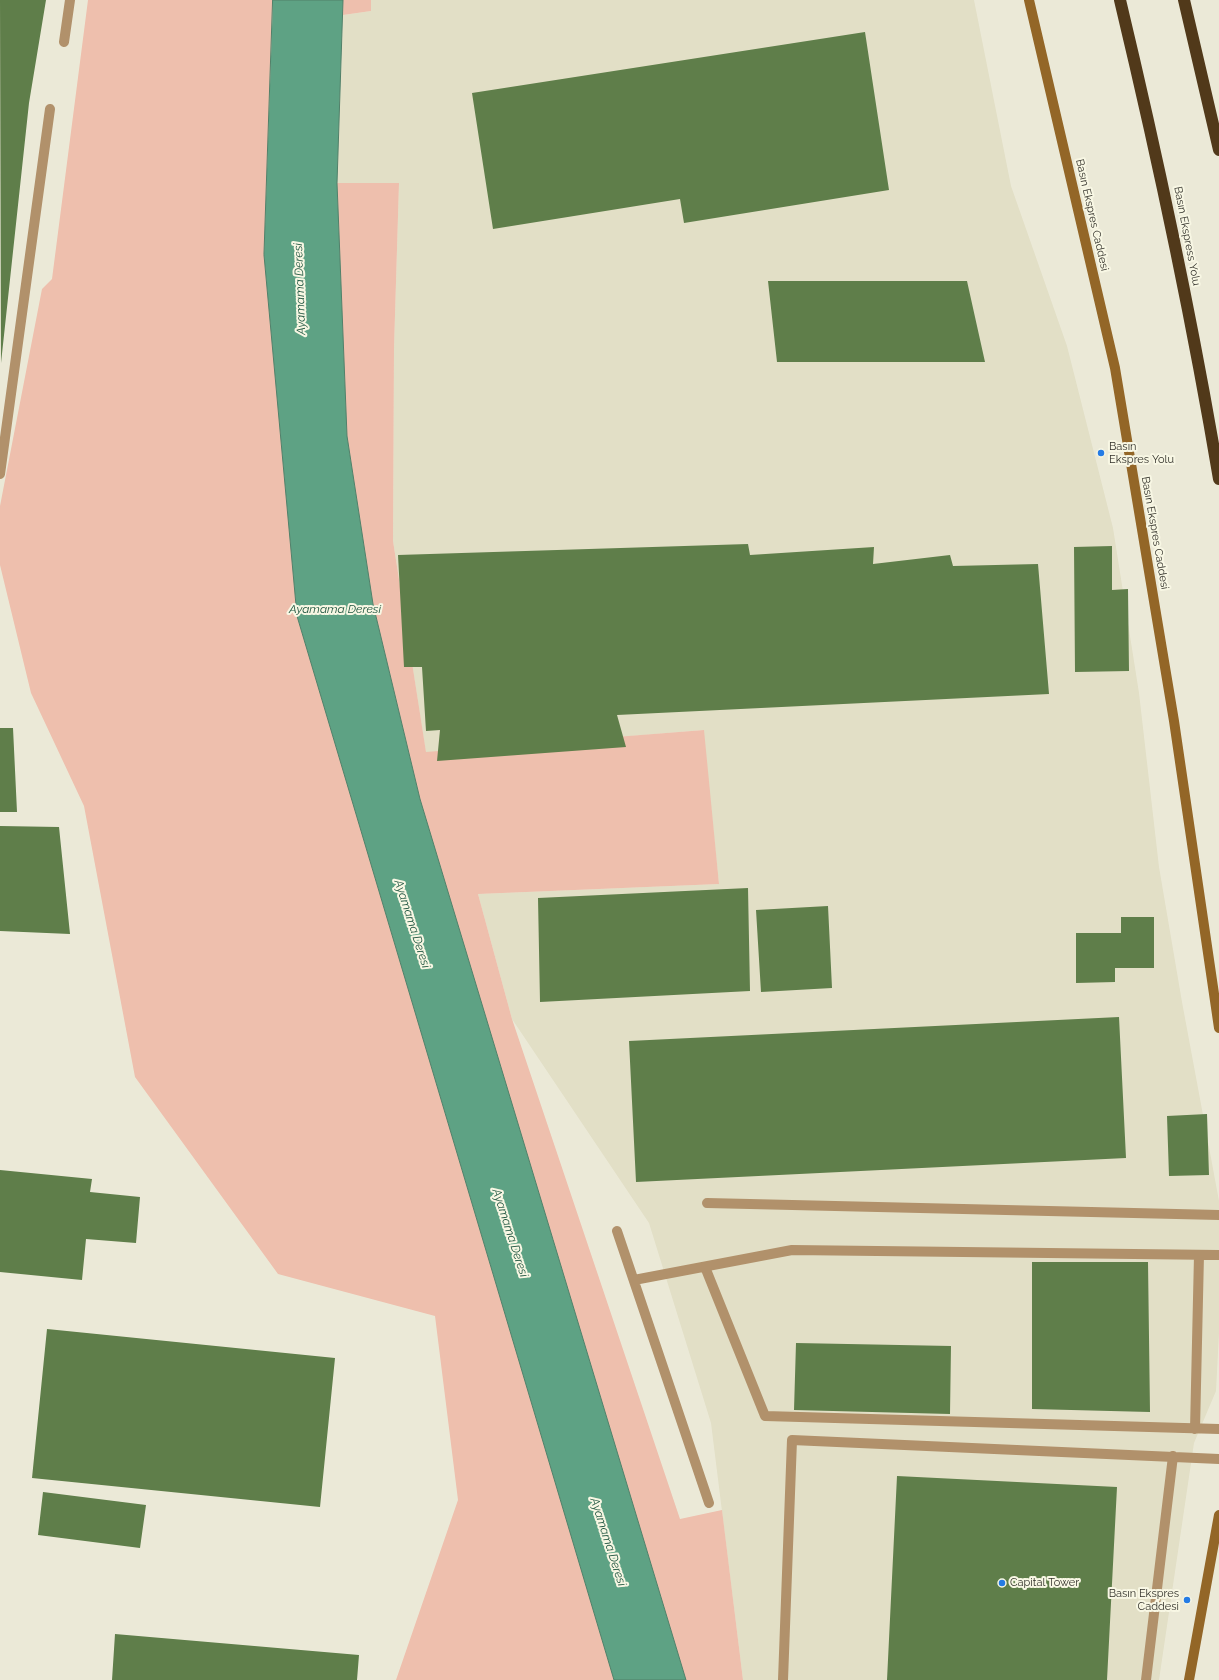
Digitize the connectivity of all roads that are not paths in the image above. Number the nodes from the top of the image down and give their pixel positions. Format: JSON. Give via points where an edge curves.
{"nodes":[{"id":1,"x":70,"y":0,"type":"edge"},
{"id":2,"x":1029,"y":0,"type":"edge"},
{"id":3,"x":1120,"y":0,"type":"edge"},
{"id":4,"x":1184,"y":0,"type":"edge"},
{"id":5,"x":64,"y":42,"type":"dead end"},
{"id":6,"x":50,"y":109,"type":"dead end"},
{"id":7,"x":1219,"y":150,"type":"edge"},
{"id":8,"x":0,"y":474,"type":"edge"},
{"id":9,"x":1219,"y":479,"type":"edge"},
{"id":10,"x":1219,"y":1028,"type":"edge"},
{"id":11,"x":708,"y":1203,"type":"dead end"},
{"id":12,"x":1219,"y":1214,"type":"edge"},
{"id":13,"x":617,"y":1231,"type":"dead end"},
{"id":14,"x":1199,"y":1255,"type":"junction"},
{"id":15,"x":1219,"y":1255,"type":"edge"},
{"id":16,"x":705,"y":1267,"type":"junction"},
{"id":17,"x":634,"y":1280,"type":"junction"},
{"id":18,"x":1196,"y":1429,"type":"junction"},
{"id":19,"x":1219,"y":1429,"type":"edge"},
{"id":20,"x":1173,"y":1456,"type":"junction"},
{"id":21,"x":1219,"y":1459,"type":"edge"},
{"id":22,"x":709,"y":1503,"type":"dead end"},
{"id":23,"x":1219,"y":1515,"type":"edge"},
{"id":24,"x":783,"y":1680,"type":"edge"},
{"id":25,"x":1146,"y":1680,"type":"edge"},
{"id":26,"x":1189,"y":1680,"type":"edge"}],
"edges":[{"from":1,"to":5,"type":"lane"},
{"from":2,"to":10,"type":"main road","name":"Basın Ekspres Caddesi","via":[[1115,368],[1174,721]]},
{"from":3,"to":9,"type":"highway","name":"Basın Ekspress Yolu","via":[[1164,189],[1201,371]]},
{"from":4,"to":7,"type":"highway"},
{"from":6,"to":8,"type":"lane"},
{"from":11,"to":12,"type":"lane"},
{"from":13,"to":17,"type":"lane"},
{"from":14,"to":15,"type":"lane"},
{"from":14,"to":16,"type":"lane","via":[[792,1250]]},
{"from":14,"to":18,"type":"lane"},
{"from":16,"to":17,"type":"lane"},
{"from":16,"to":18,"type":"lane","via":[[765,1416]]},
{"from":17,"to":22,"type":"lane"},
{"from":18,"to":19,"type":"lane"},
{"from":20,"to":21,"type":"lane"},
{"from":20,"to":24,"type":"lane","via":[[792,1440]]},
{"from":20,"to":25,"type":"lane"},
{"from":23,"to":26,"type":"main road"}]}
